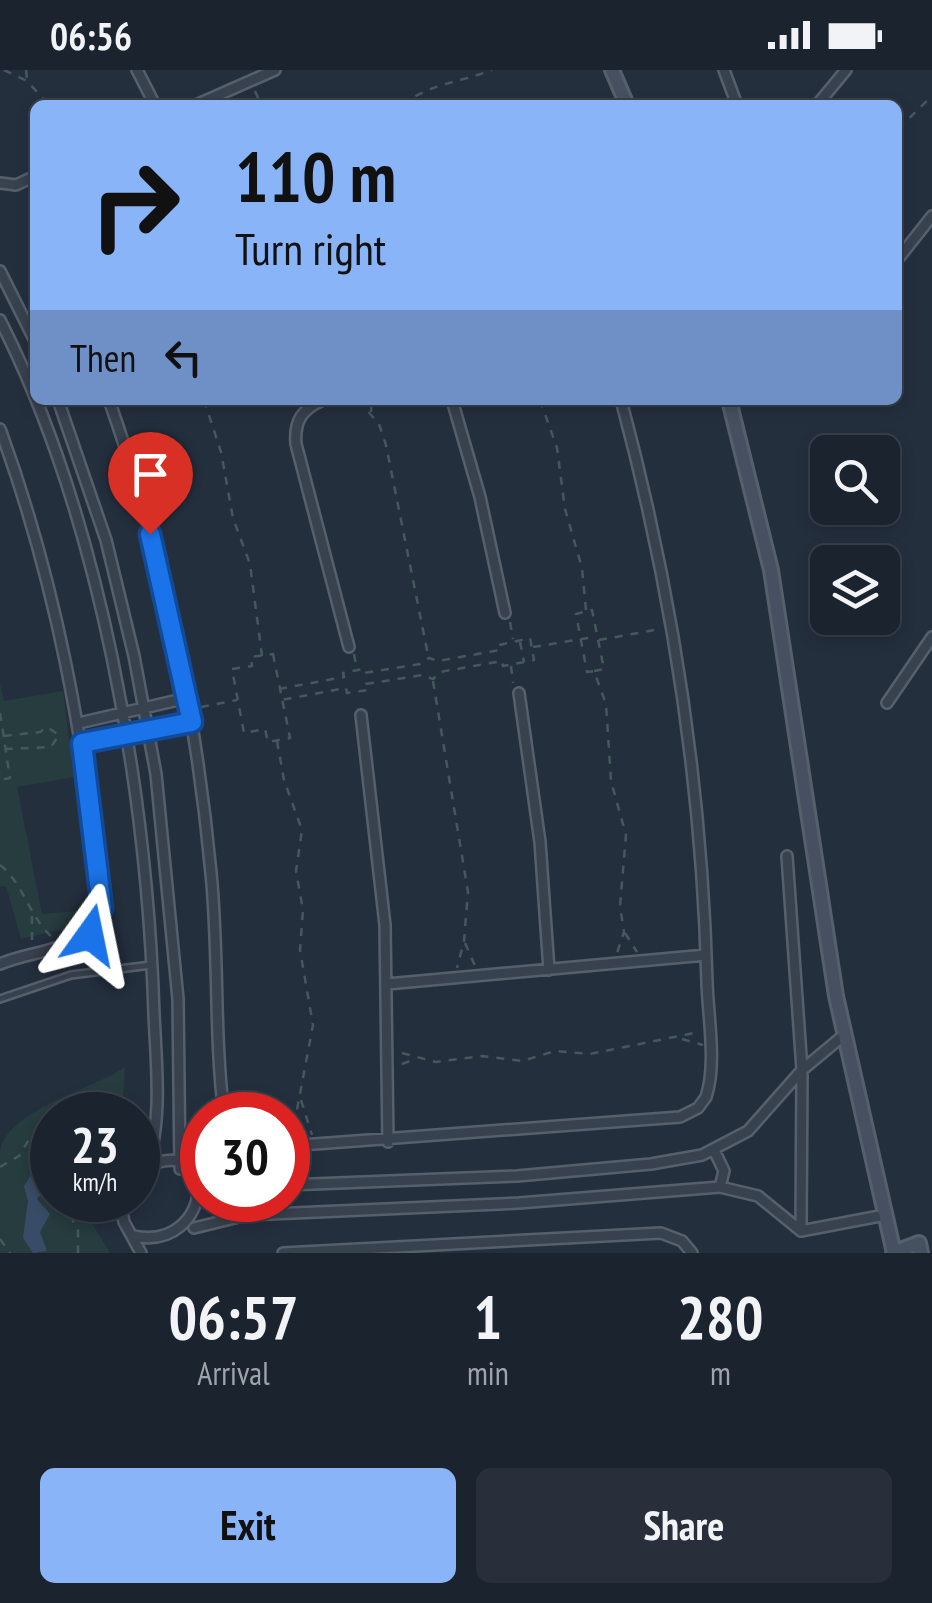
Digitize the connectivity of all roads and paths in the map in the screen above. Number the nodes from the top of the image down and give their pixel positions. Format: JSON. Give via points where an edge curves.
{"nodes":[{"id":1,"x":4,"y":70,"type":"edge"},
{"id":2,"x":26,"y":70,"type":"edge"},
{"id":3,"x":137,"y":70,"type":"edge"},
{"id":4,"x":275,"y":70,"type":"edge"},
{"id":5,"x":492,"y":70,"type":"edge"},
{"id":6,"x":612,"y":70,"type":"edge"},
{"id":7,"x":724,"y":70,"type":"edge"},
{"id":8,"x":846,"y":70,"type":"edge"},
{"id":9,"x":27,"y":81,"type":"junction"},
{"id":10,"x":251,"y":81,"type":"junction"},
{"id":11,"x":932,"y":96,"type":"edge"},
{"id":12,"x":44,"y":100,"type":"edge"},
{"id":13,"x":152,"y":100,"type":"edge"},
{"id":14,"x":207,"y":100,"type":"edge"},
{"id":15,"x":260,"y":100,"type":"edge"},
{"id":16,"x":409,"y":100,"type":"edge"},
{"id":17,"x":625,"y":100,"type":"edge"},
{"id":18,"x":735,"y":100,"type":"edge"},
{"id":19,"x":821,"y":100,"type":"edge"},
{"id":20,"x":902,"y":125,"type":"edge"},
{"id":21,"x":30,"y":178,"type":"edge"},
{"id":22,"x":0,"y":183,"type":"edge"},
{"id":23,"x":932,"y":216,"type":"edge"},
{"id":24,"x":902,"y":254,"type":"edge"},
{"id":25,"x":0,"y":271,"type":"edge"},
{"id":26,"x":0,"y":320,"type":"edge"},
{"id":27,"x":30,"y":331,"type":"edge"},
{"id":28,"x":30,"y":397,"type":"edge"},
{"id":29,"x":33,"y":405,"type":"edge"},
{"id":30,"x":60,"y":405,"type":"edge"},
{"id":31,"x":111,"y":405,"type":"edge"},
{"id":32,"x":204,"y":405,"type":"edge"},
{"id":33,"x":310,"y":405,"type":"edge"},
{"id":34,"x":363,"y":405,"type":"edge"},
{"id":35,"x":372,"y":405,"type":"edge"},
{"id":36,"x":453,"y":405,"type":"edge"},
{"id":37,"x":542,"y":405,"type":"edge"},
{"id":38,"x":622,"y":405,"type":"edge"},
{"id":39,"x":729,"y":405,"type":"edge"},
{"id":40,"x":371,"y":414,"type":"junction"},
{"id":41,"x":0,"y":429,"type":"edge"},
{"id":42,"x":504,"y":611,"type":"joint"},
{"id":43,"x":586,"y":612,"type":"junction"},
{"id":44,"x":671,"y":627,"type":"junction"},
{"id":45,"x":932,"y":637,"type":"edge"},
{"id":46,"x":581,"y":639,"type":"junction"},
{"id":47,"x":598,"y":639,"type":"junction"},
{"id":48,"x":520,"y":640,"type":"junction"},
{"id":49,"x":514,"y":642,"type":"junction"},
{"id":50,"x":349,"y":647,"type":"dead end"},
{"id":51,"x":532,"y":647,"type":"junction"},
{"id":52,"x":262,"y":656,"type":"junction"},
{"id":53,"x":428,"y":658,"type":"junction"},
{"id":54,"x":524,"y":662,"type":"junction"},
{"id":55,"x":510,"y":664,"type":"junction"},
{"id":56,"x":594,"y":671,"type":"junction"},
{"id":57,"x":433,"y":679,"type":"junction"},
{"id":58,"x":278,"y":689,"type":"junction"},
{"id":59,"x":520,"y":695,"type":"joint"},
{"id":60,"x":238,"y":700,"type":"junction"},
{"id":61,"x":280,"y":700,"type":"junction"},
{"id":62,"x":188,"y":704,"type":"junction"},
{"id":63,"x":887,"y":704,"type":"dead end"},
{"id":64,"x":145,"y":708,"type":"junction"},
{"id":65,"x":0,"y":713,"type":"edge"},
{"id":66,"x":122,"y":713,"type":"junction"},
{"id":67,"x":361,"y":715,"type":"dead end"},
{"id":68,"x":192,"y":722,"type":"junction"},
{"id":69,"x":79,"y":723,"type":"junction"},
{"id":70,"x":148,"y":730,"type":"junction"},
{"id":71,"x":126,"y":734,"type":"junction"},
{"id":72,"x":4,"y":736,"type":"junction"},
{"id":73,"x":277,"y":740,"type":"junction"},
{"id":74,"x":2,"y":743,"type":"edge"},
{"id":75,"x":82,"y":743,"type":"junction"},
{"id":76,"x":6,"y":750,"type":"junction"},
{"id":77,"x":0,"y":780,"type":"edge"},
{"id":78,"x":787,"y":856,"type":"dead end"},
{"id":79,"x":0,"y":864,"type":"edge"},
{"id":80,"x":32,"y":914,"type":"junction"},
{"id":81,"x":624,"y":932,"type":"junction"},
{"id":82,"x":464,"y":941,"type":"junction"},
{"id":83,"x":60,"y":945,"type":"junction"},
{"id":84,"x":31,"y":951,"type":"junction"},
{"id":85,"x":706,"y":956,"type":"junction"},
{"id":86,"x":642,"y":961,"type":"junction"},
{"id":87,"x":0,"y":964,"type":"edge"},
{"id":88,"x":613,"y":964,"type":"junction"},
{"id":89,"x":152,"y":965,"type":"junction"},
{"id":90,"x":549,"y":970,"type":"junction"},
{"id":91,"x":479,"y":976,"type":"junction"},
{"id":92,"x":454,"y":978,"type":"junction"},
{"id":93,"x":388,"y":984,"type":"junction"},
{"id":94,"x":0,"y":999,"type":"edge"},
{"id":95,"x":708,"y":1029,"type":"junction"},
{"id":96,"x":844,"y":1035,"type":"junction"},
{"id":97,"x":680,"y":1038,"type":"junction"},
{"id":98,"x":709,"y":1047,"type":"junction"},
{"id":99,"x":402,"y":1053,"type":"dead end"},
{"id":100,"x":417,"y":1058,"type":"junction"},
{"id":101,"x":402,"y":1064,"type":"dead end"},
{"id":102,"x":802,"y":1070,"type":"junction"},
{"id":103,"x":154,"y":1092,"type":"edge"},
{"id":104,"x":223,"y":1092,"type":"edge"},
{"id":105,"x":302,"y":1092,"type":"edge"},
{"id":106,"x":310,"y":1128,"type":"edge"},
{"id":107,"x":30,"y":1140,"type":"edge"},
{"id":108,"x":388,"y":1142,"type":"junction"},
{"id":109,"x":310,"y":1145,"type":"edge"},
{"id":110,"x":315,"y":1145,"type":"junction"},
{"id":111,"x":714,"y":1150,"type":"junction"},
{"id":112,"x":160,"y":1165,"type":"edge"},
{"id":113,"x":0,"y":1167,"type":"edge"},
{"id":114,"x":180,"y":1168,"type":"joint"},
{"id":115,"x":310,"y":1184,"type":"edge"},
{"id":116,"x":720,"y":1187,"type":"junction"},
{"id":117,"x":885,"y":1216,"type":"junction"},
{"id":118,"x":74,"y":1222,"type":"edge"},
{"id":119,"x":124,"y":1222,"type":"edge"},
{"id":120,"x":196,"y":1222,"type":"edge"},
{"id":121,"x":194,"y":1228,"type":"junction"},
{"id":122,"x":801,"y":1231,"type":"junction"},
{"id":123,"x":134,"y":1236,"type":"junction"},
{"id":124,"x":0,"y":1238,"type":"edge"},
{"id":125,"x":10,"y":1253,"type":"edge"},
{"id":126,"x":78,"y":1253,"type":"edge"},
{"id":127,"x":141,"y":1253,"type":"edge"},
{"id":128,"x":283,"y":1253,"type":"edge"},
{"id":129,"x":692,"y":1253,"type":"edge"},
{"id":130,"x":894,"y":1253,"type":"edge"},
{"id":131,"x":921,"y":1253,"type":"edge"}],
"edges":[{"from":1,"to":9,"type":"path"},
{"from":2,"to":9,"type":"path"},
{"from":3,"to":13,"type":"street"},
{"from":4,"to":10,"type":"street"},
{"from":5,"to":16,"type":"path","via":[[456,85],[428,86]]},
{"from":6,"to":17,"type":"main road"},
{"from":7,"to":18,"type":"street"},
{"from":8,"to":19,"type":"street"},
{"from":9,"to":12,"type":"path"},
{"from":10,"to":14,"type":"street"},
{"from":10,"to":15,"type":"path"},
{"from":11,"to":20,"type":"path"},
{"from":21,"to":22,"type":"street"},
{"from":23,"to":24,"type":"street"},
{"from":25,"to":27,"type":"street"},
{"from":26,"to":28,"type":"street"},
{"from":29,"to":66,"type":"street","via":[[65,486]]},
{"from":30,"to":64,"type":"street","via":[[106,540]]},
{"from":31,"to":62,"type":"street","via":[[158,561]]},
{"from":32,"to":52,"type":"path","via":[[250,564]]},
{"from":33,"to":50,"type":"street","via":[[299,418],[296,444]]},
{"from":34,"to":40,"type":"path"},
{"from":35,"to":40,"type":"path"},
{"from":36,"to":42,"type":"street"},
{"from":37,"to":43,"type":"path","via":[[582,568]]},
{"from":38,"to":44,"type":"street"},
{"from":39,"to":96,"type":"main road","via":[[771,570]]},
{"from":40,"to":53,"type":"path","via":[[386,444]]},
{"from":41,"to":69,"type":"street","via":[[46,570]]},
{"from":42,"to":49,"type":"path"},
{"from":43,"to":46,"type":"path","via":[[576,614]]},
{"from":43,"to":47,"type":"path","via":[[592,610]]},
{"from":44,"to":47,"type":"path"},
{"from":44,"to":85,"type":"street","via":[[698,822]]},
{"from":45,"to":63,"type":"street"},
{"from":46,"to":47,"type":"path"},
{"from":46,"to":51,"type":"path"},
{"from":46,"to":56,"type":"path","via":[[587,672]]},
{"from":47,"to":56,"type":"path","via":[[604,670]]},
{"from":48,"to":49,"type":"path"},
{"from":48,"to":51,"type":"path","via":[[530,638]]},
{"from":48,"to":54,"type":"path"},
{"from":49,"to":53,"type":"path","via":[[500,650]]},
{"from":51,"to":54,"type":"path","via":[[534,660]]},
{"from":52,"to":58,"type":"path","via":[[273,654]]},
{"from":52,"to":60,"type":"path","via":[[232,670]]},
{"from":53,"to":58,"type":"path"},
{"from":54,"to":55,"type":"path"},
{"from":55,"to":57,"type":"path","via":[[440,672]]},
{"from":55,"to":59,"type":"path"},
{"from":56,"to":81,"type":"path","via":[[606,704],[611,781],[626,835]]},
{"from":57,"to":61,"type":"path","via":[[422,675],[366,684],[368,690]]},
{"from":57,"to":82,"type":"path","via":[[468,892]]},
{"from":58,"to":61,"type":"path"},
{"from":59,"to":90,"type":"street"},
{"from":60,"to":62,"type":"path"},
{"from":60,"to":73,"type":"path","via":[[244,733],[265,729],[268,742]]},
{"from":61,"to":73,"type":"path","via":[[290,738]]},
{"from":62,"to":64,"type":"street"},
{"from":62,"to":68,"type":"street"},
{"from":64,"to":66,"type":"street"},
{"from":64,"to":70,"type":"street"},
{"from":65,"to":72,"type":"path"},
{"from":66,"to":69,"type":"street"},
{"from":66,"to":71,"type":"street"},
{"from":67,"to":93,"type":"street"},
{"from":68,"to":70,"type":"street"},
{"from":68,"to":104,"type":"street","via":[[213,894]]},
{"from":69,"to":75,"type":"street"},
{"from":70,"to":71,"type":"street"},
{"from":70,"to":114,"type":"street","via":[[175,950]]},
{"from":71,"to":75,"type":"street"},
{"from":71,"to":89,"type":"street"},
{"from":72,"to":74,"type":"path"},
{"from":72,"to":76,"type":"path","via":[[47,726],[59,735],[51,747]]},
{"from":73,"to":105,"type":"path","via":[[302,830],[296,871],[300,950],[312,1025]]},
{"from":74,"to":76,"type":"path"},
{"from":75,"to":83,"type":"street","via":[[102,908],[90,935]]},
{"from":76,"to":77,"type":"path","via":[[10,778]]},
{"from":78,"to":102,"type":"street"},
{"from":79,"to":80,"type":"path"},
{"from":80,"to":83,"type":"path"},
{"from":80,"to":84,"type":"path"},
{"from":81,"to":86,"type":"path"},
{"from":81,"to":88,"type":"path"},
{"from":82,"to":91,"type":"path"},
{"from":82,"to":92,"type":"path"},
{"from":83,"to":84,"type":"street"},
{"from":84,"to":87,"type":"street"},
{"from":85,"to":86,"type":"street"},
{"from":85,"to":95,"type":"street"},
{"from":86,"to":88,"type":"street"},
{"from":88,"to":90,"type":"street"},
{"from":89,"to":94,"type":"lane","via":[[71,975]]},
{"from":89,"to":103,"type":"street"},
{"from":90,"to":91,"type":"street"},
{"from":91,"to":92,"type":"street"},
{"from":92,"to":93,"type":"street"},
{"from":93,"to":108,"type":"street"},
{"from":95,"to":97,"type":"path"},
{"from":95,"to":98,"type":"street"},
{"from":96,"to":102,"type":"street"},
{"from":96,"to":117,"type":"main road"},
{"from":97,"to":98,"type":"path"},
{"from":97,"to":100,"type":"path","via":[[590,1054],[555,1051],[522,1061]]},
{"from":98,"to":108,"type":"street","via":[[706,1097],[680,1117]]},
{"from":99,"to":100,"type":"path"},
{"from":100,"to":101,"type":"path"},
{"from":102,"to":111,"type":"street","via":[[748,1131]]},
{"from":102,"to":122,"type":"street"},
{"from":106,"to":110,"type":"path"},
{"from":107,"to":113,"type":"path","via":[[23,1153]]},
{"from":108,"to":110,"type":"street"},
{"from":109,"to":110,"type":"street"},
{"from":111,"to":115,"type":"street","via":[[650,1164],[516,1176]]},
{"from":111,"to":116,"type":"street","via":[[724,1171]]},
{"from":112,"to":114,"type":"street"},
{"from":116,"to":121,"type":"street","via":[[247,1215]]},
{"from":116,"to":122,"type":"street","via":[[758,1196]]},
{"from":117,"to":122,"type":"street"},
{"from":117,"to":130,"type":"main road"},
{"from":118,"to":126,"type":"path"},
{"from":119,"to":123,"type":"street"},
{"from":120,"to":121,"type":"street"},
{"from":121,"to":123,"type":"street","via":[[166,1245]]},
{"from":123,"to":127,"type":"street"},
{"from":124,"to":125,"type":"path"},
{"from":128,"to":129,"type":"street","via":[[654,1233],[676,1237]]},
{"from":130,"to":131,"type":"main road","via":[[919,1243]]}]}
